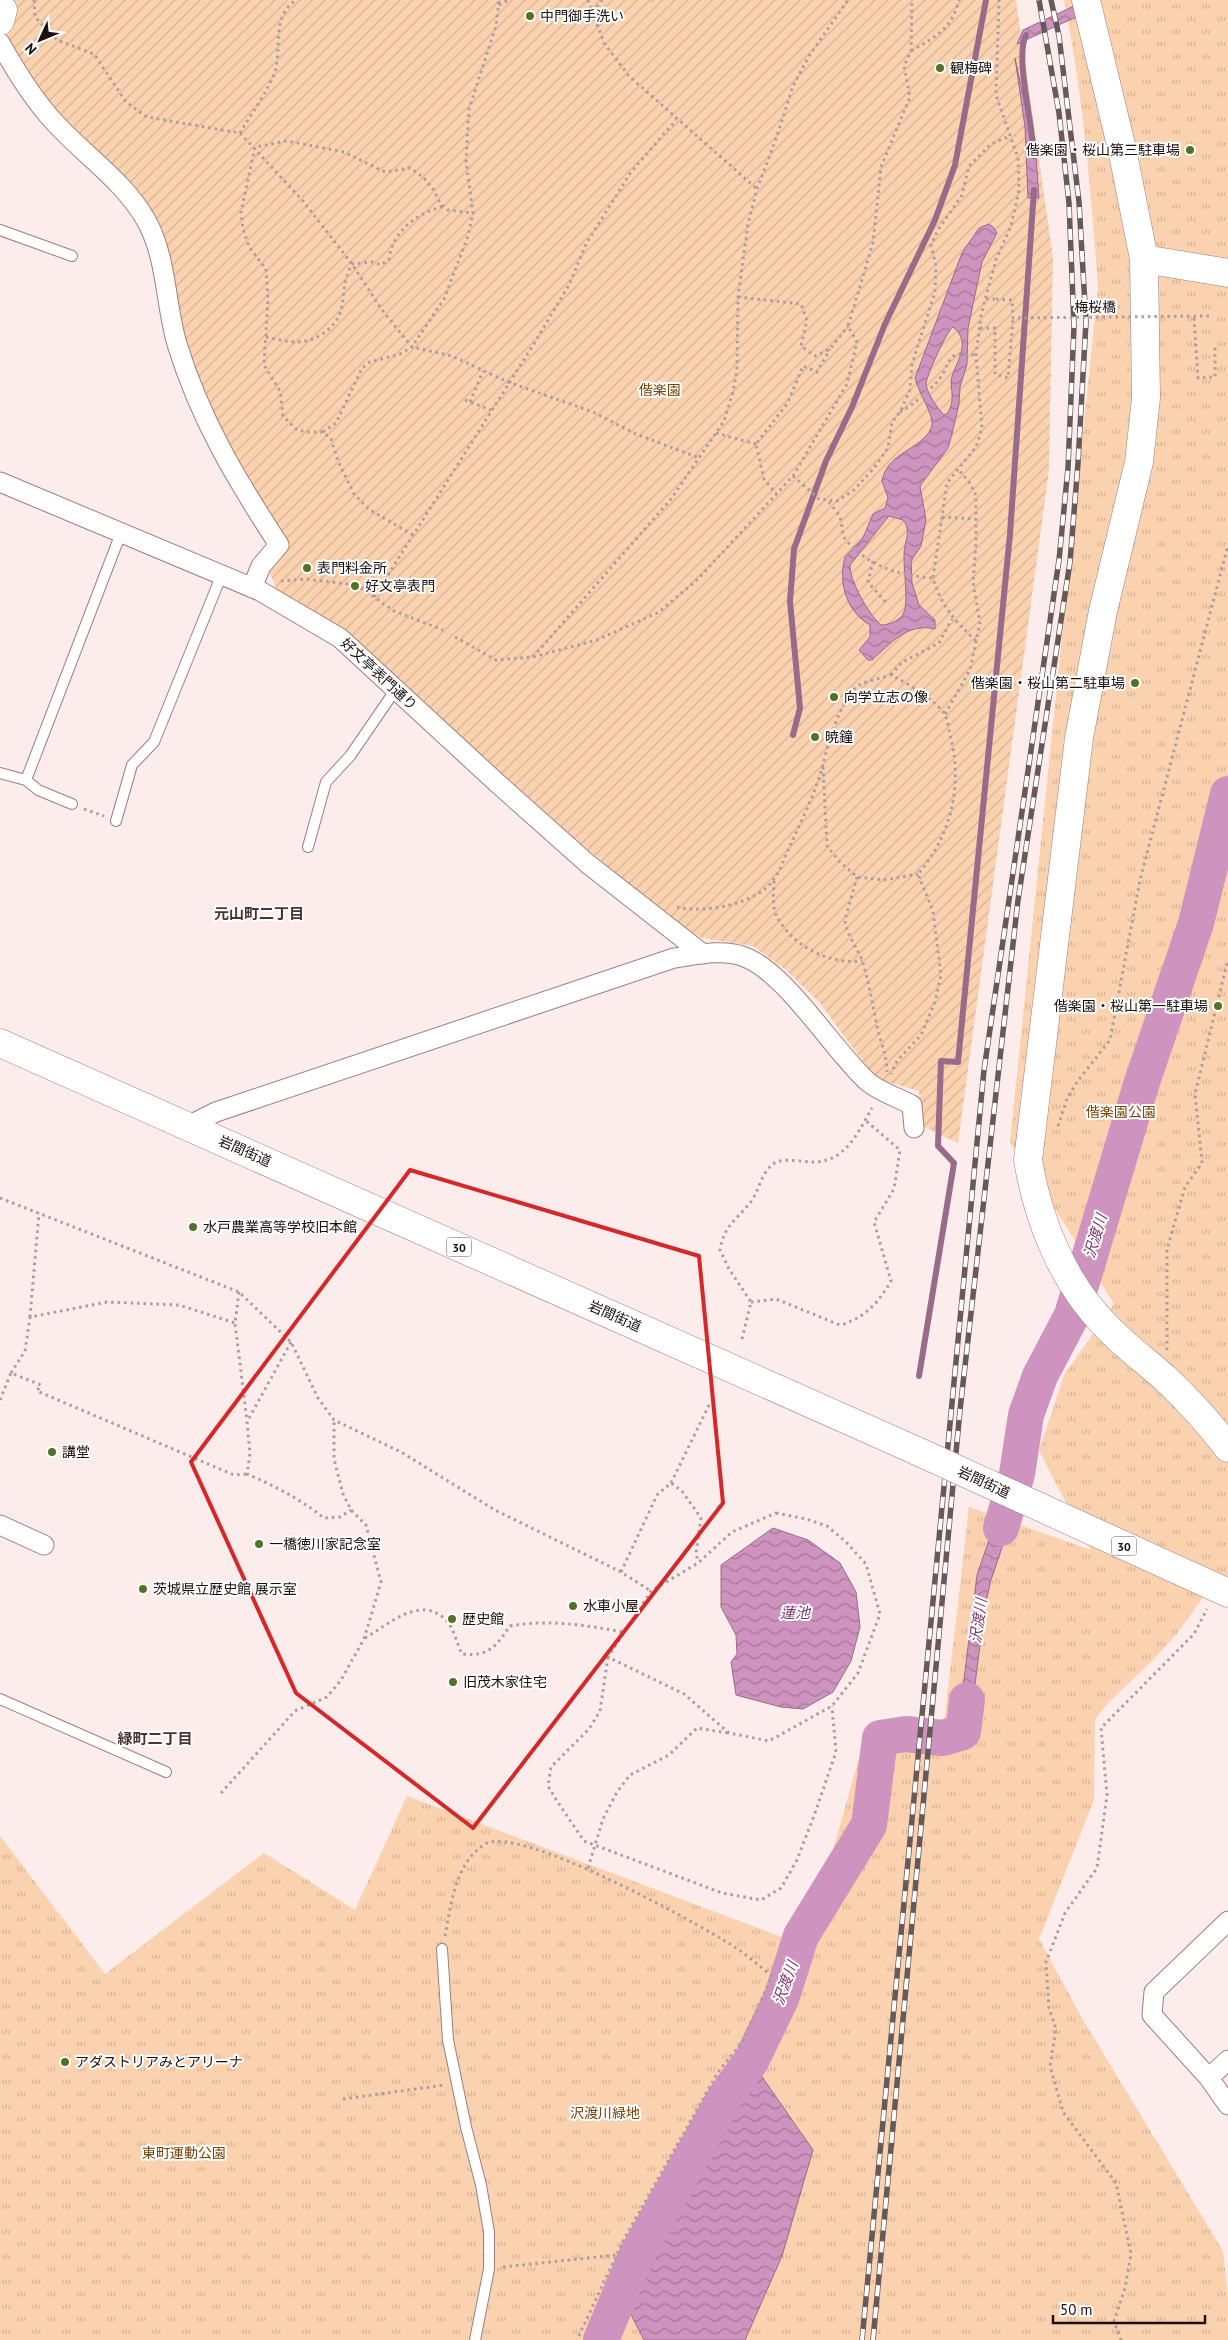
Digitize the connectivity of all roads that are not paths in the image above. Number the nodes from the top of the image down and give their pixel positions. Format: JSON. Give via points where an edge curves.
{"nodes":[{"id":1,"x":1086,"y":0,"type":"edge"},
{"id":2,"x":0,"y":43,"type":"edge"},
{"id":3,"x":0,"y":230,"type":"edge"},
{"id":4,"x":72,"y":256,"type":"dead end"},
{"id":5,"x":1144,"y":259,"type":"junction"},
{"id":6,"x":1228,"y":273,"type":"edge"},
{"id":7,"x":0,"y":482,"type":"edge"},
{"id":8,"x":121,"y":533,"type":"junction"},
{"id":9,"x":222,"y":574,"type":"junction"},
{"id":10,"x":252,"y":588,"type":"junction"},
{"id":11,"x":396,"y":689,"type":"junction"},
{"id":12,"x":0,"y":772,"type":"edge"},
{"id":13,"x":26,"y":780,"type":"junction"},
{"id":14,"x":72,"y":804,"type":"road end"},
{"id":15,"x":116,"y":821,"type":"road end"},
{"id":16,"x":308,"y":847,"type":"dead end"},
{"id":17,"x":703,"y":954,"type":"junction"},
{"id":18,"x":0,"y":1043,"type":"edge"},
{"id":19,"x":188,"y":1126,"type":"junction"},
{"id":20,"x":914,"y":1128,"type":"dead end"},
{"id":21,"x":1228,"y":1448,"type":"edge"},
{"id":22,"x":0,"y":1526,"type":"edge"},
{"id":23,"x":44,"y":1545,"type":"dead end"},
{"id":24,"x":1223,"y":1591,"type":"edge"},
{"id":25,"x":3,"y":1703,"type":"edge"},
{"id":26,"x":166,"y":1772,"type":"dead end"},
{"id":27,"x":1228,"y":1922,"type":"edge"},
{"id":28,"x":442,"y":1948,"type":"road end"},
{"id":29,"x":1228,"y":2060,"type":"edge"},
{"id":30,"x":1209,"y":2078,"type":"junction"},
{"id":31,"x":1228,"y":2105,"type":"edge"},
{"id":32,"x":476,"y":2340,"type":"edge"}],
"edges":[{"from":1,"to":5,"type":"street","via":[[1122,149]]},
{"from":2,"to":10,"type":"street","via":[[47,115],[124,191],[146,219],[158,249],[177,342],[199,408],[239,484],[279,545],[261,566]]},
{"from":3,"to":4,"type":"lane"},
{"from":5,"to":6,"type":"street"},
{"from":5,"to":21,"type":"street","via":[[1146,398],[1139,462],[1103,611],[1079,738],[1028,1160],[1038,1211],[1056,1253],[1078,1290],[1107,1328],[1168,1381]]},
{"from":7,"to":8,"type":"street","name":"好文亭表門通り"},
{"from":8,"to":9,"type":"street","name":"好文亭表門通り"},
{"from":8,"to":13,"type":"lane"},
{"from":9,"to":10,"type":"street","name":"好文亭表門通り"},
{"from":9,"to":15,"type":"lane","via":[[154,742],[132,764]]},
{"from":10,"to":11,"type":"street","name":"好文亭表門通り","via":[[340,638]]},
{"from":11,"to":16,"type":"lane","via":[[350,756],[326,782]]},
{"from":11,"to":17,"type":"street","name":"好文亭表門通り","via":[[588,864]]},
{"from":12,"to":13,"type":"lane"},
{"from":13,"to":14,"type":"lane","via":[[38,790]]},
{"from":17,"to":19,"type":"street","via":[[674,958],[216,1112]]},
{"from":17,"to":20,"type":"street","via":[[743,956],[767,970],[869,1083],[885,1086],[912,1105]]},
{"from":18,"to":19,"type":"street","name":"岩間街道","number":"30"},
{"from":19,"to":24,"type":"street","name":"岩間街道","number":"30","bridge":true},
{"from":22,"to":23,"type":"street"},
{"from":25,"to":26,"type":"lane"},
{"from":27,"to":30,"type":"street","via":[[1154,1992],[1152,2015]]},
{"from":28,"to":32,"type":"lane","via":[[448,2040],[489,2232],[489,2269]]},
{"from":29,"to":30,"type":"street"},
{"from":30,"to":31,"type":"street"}]}
